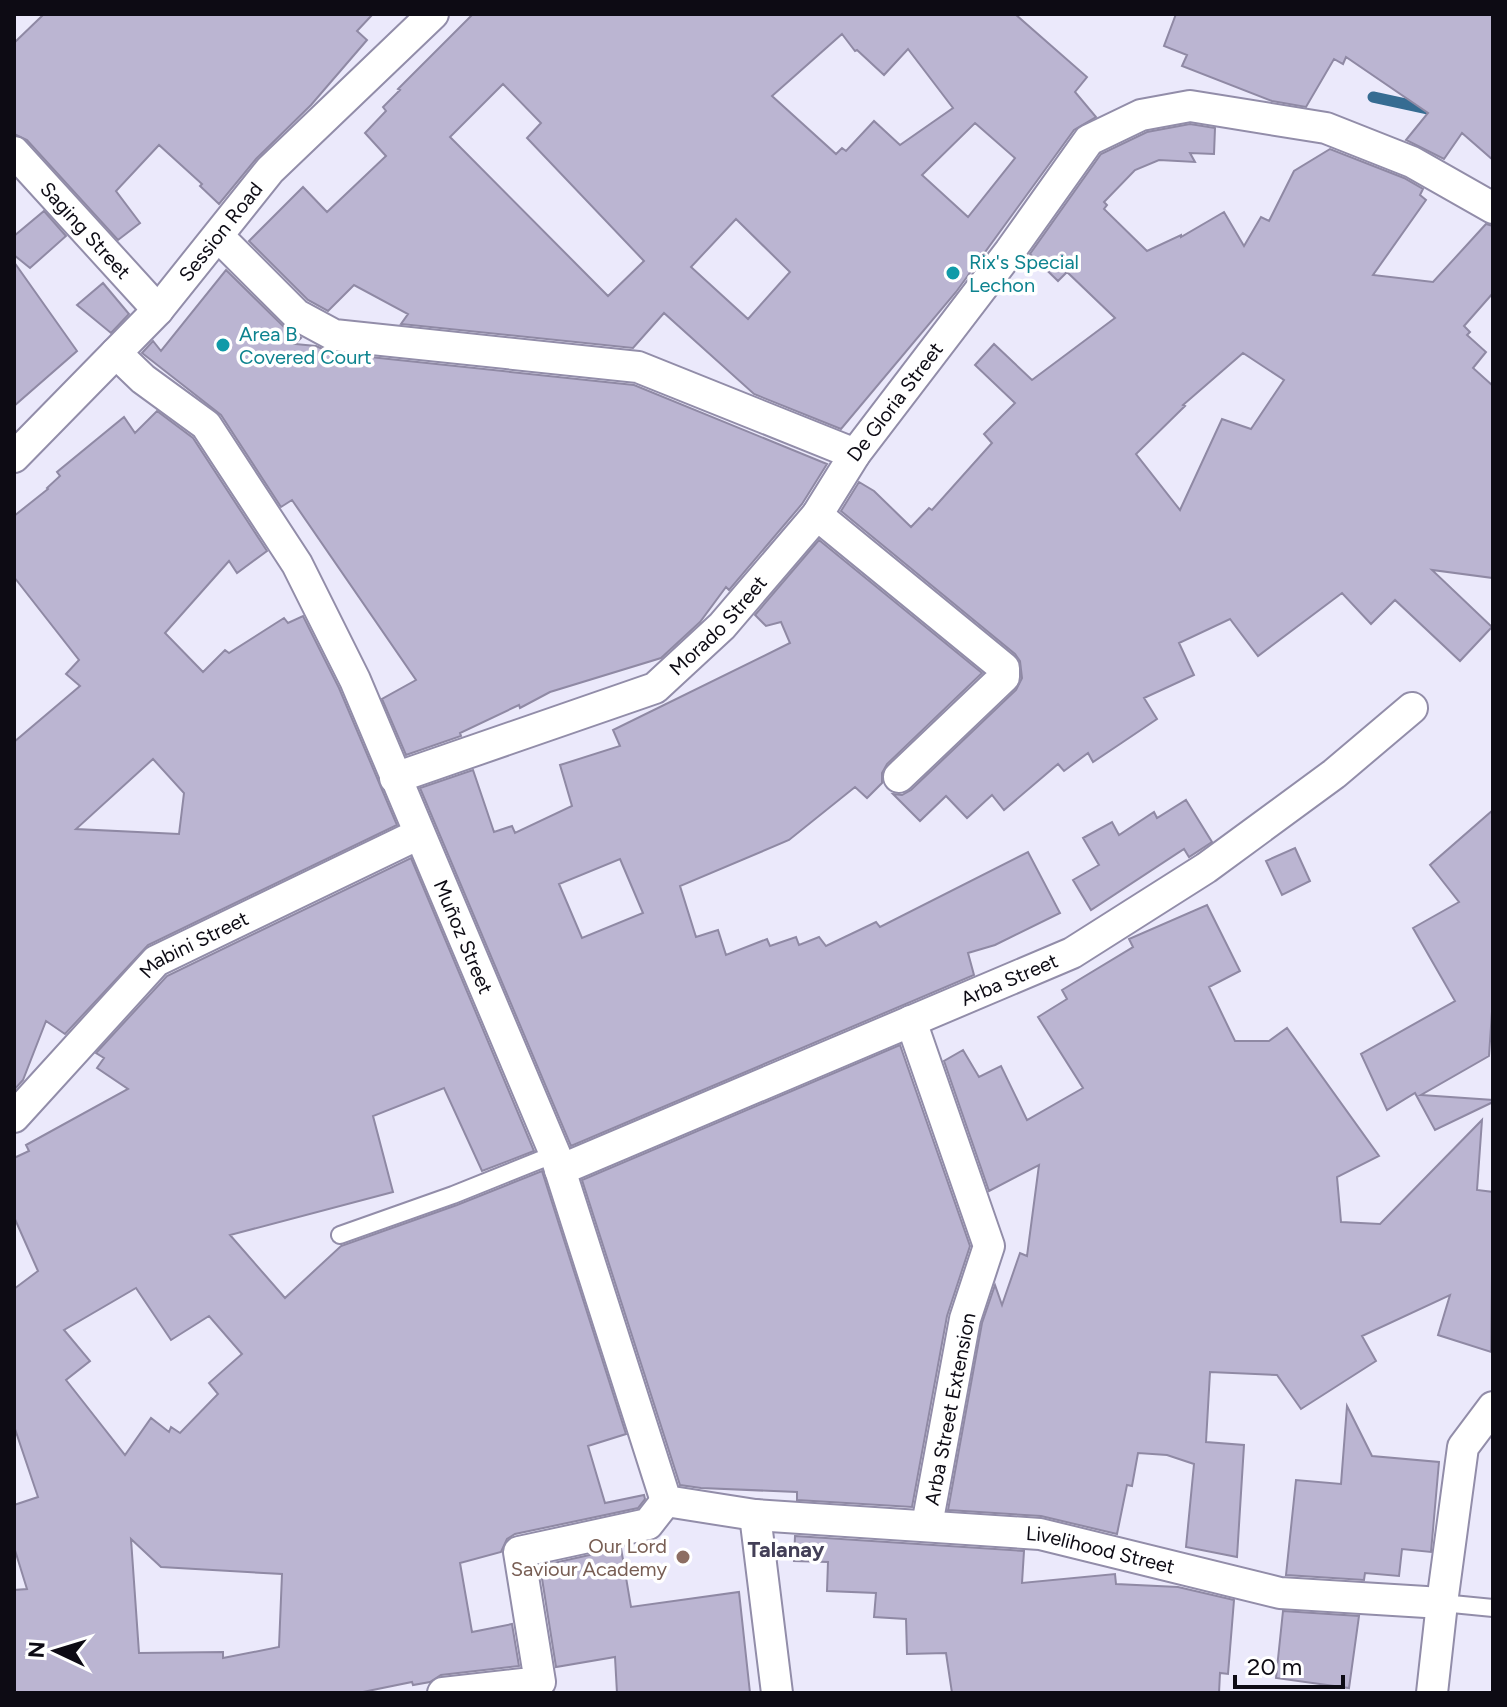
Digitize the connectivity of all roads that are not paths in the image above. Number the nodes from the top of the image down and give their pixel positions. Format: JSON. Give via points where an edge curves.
{"nodes":[{"id":1,"x":433,"y":14,"type":"edge"},
{"id":2,"x":14,"y":152,"type":"edge"},
{"id":3,"x":1493,"y":208,"type":"edge"},
{"id":4,"x":219,"y":237,"type":"junction"},
{"id":5,"x":158,"y":310,"type":"junction"},
{"id":6,"x":116,"y":353,"type":"junction"},
{"id":7,"x":855,"y":454,"type":"junction"},
{"id":8,"x":14,"y":457,"type":"edge"},
{"id":9,"x":817,"y":515,"type":"junction"},
{"id":10,"x":1412,"y":708,"type":"dead end"},
{"id":11,"x":899,"y":777,"type":"dead end"},
{"id":12,"x":395,"y":778,"type":"junction"},
{"id":13,"x":419,"y":834,"type":"junction"},
{"id":14,"x":911,"y":1021,"type":"junction"},
{"id":15,"x":14,"y":1117,"type":"edge"},
{"id":16,"x":558,"y":1162,"type":"junction"},
{"id":17,"x":340,"y":1235,"type":"dead end"},
{"id":18,"x":1493,"y":1407,"type":"edge"},
{"id":19,"x":666,"y":1501,"type":"junction"},
{"id":20,"x":755,"y":1515,"type":"junction"},
{"id":21,"x":927,"y":1525,"type":"junction"},
{"id":22,"x":1442,"y":1603,"type":"junction"},
{"id":23,"x":1493,"y":1608,"type":"edge"},
{"id":24,"x":443,"y":1693,"type":"edge"},
{"id":25,"x":777,"y":1693,"type":"edge"},
{"id":26,"x":1432,"y":1693,"type":"edge"}],
"edges":[{"from":1,"to":4,"type":"street","name":"Session Road","via":[[270,170]]},
{"from":2,"to":5,"type":"street","name":"Saging Street"},
{"from":3,"to":7,"type":"street","name":"De Gloria Street","via":[[1412,162],[1326,128],[1190,106],[1141,115],[1089,140]]},
{"from":4,"to":5,"type":"street","name":"Session Road"},
{"from":4,"to":7,"type":"street","name":"De Gloria Street","via":[[297,315],[334,335],[638,367]]},
{"from":5,"to":6,"type":"street","name":"Session Road"},
{"from":6,"to":8,"type":"street","name":"Session Road"},
{"from":6,"to":12,"type":"street","name":"Muñoz Street","via":[[206,425],[297,564],[355,680]]},
{"from":7,"to":9,"type":"street","name":"Morado Street"},
{"from":9,"to":11,"type":"street","via":[[1004,668],[1004,677]]},
{"from":9,"to":12,"type":"street","name":"Morado Street","via":[[722,626],[655,688]]},
{"from":10,"to":14,"type":"street","name":"Arba Street","via":[[1334,774],[1206,868],[1072,953]]},
{"from":12,"to":13,"type":"street","name":"Muñoz Street"},
{"from":13,"to":15,"type":"street","name":"Mabini Street","via":[[156,961]]},
{"from":13,"to":16,"type":"street","name":"Muñoz Street"},
{"from":14,"to":16,"type":"street","name":"Arba Street"},
{"from":14,"to":21,"type":"street","name":"Arba Street Extension","via":[[989,1246],[965,1319]]},
{"from":16,"to":17,"type":"lane"},
{"from":16,"to":19,"type":"street","name":"Muñoz Street"},
{"from":18,"to":22,"type":"street","via":[[1463,1447]]},
{"from":19,"to":20,"type":"street"},
{"from":19,"to":24,"type":"street","via":[[648,1524],[519,1552],[540,1682]]},
{"from":20,"to":21,"type":"street","name":"Livelihood Street"},
{"from":20,"to":25,"type":"street"},
{"from":21,"to":22,"type":"street","name":"Livelihood Street","via":[[1040,1534],[1280,1593]]},
{"from":22,"to":23,"type":"lane"},
{"from":22,"to":26,"type":"street"}]}
